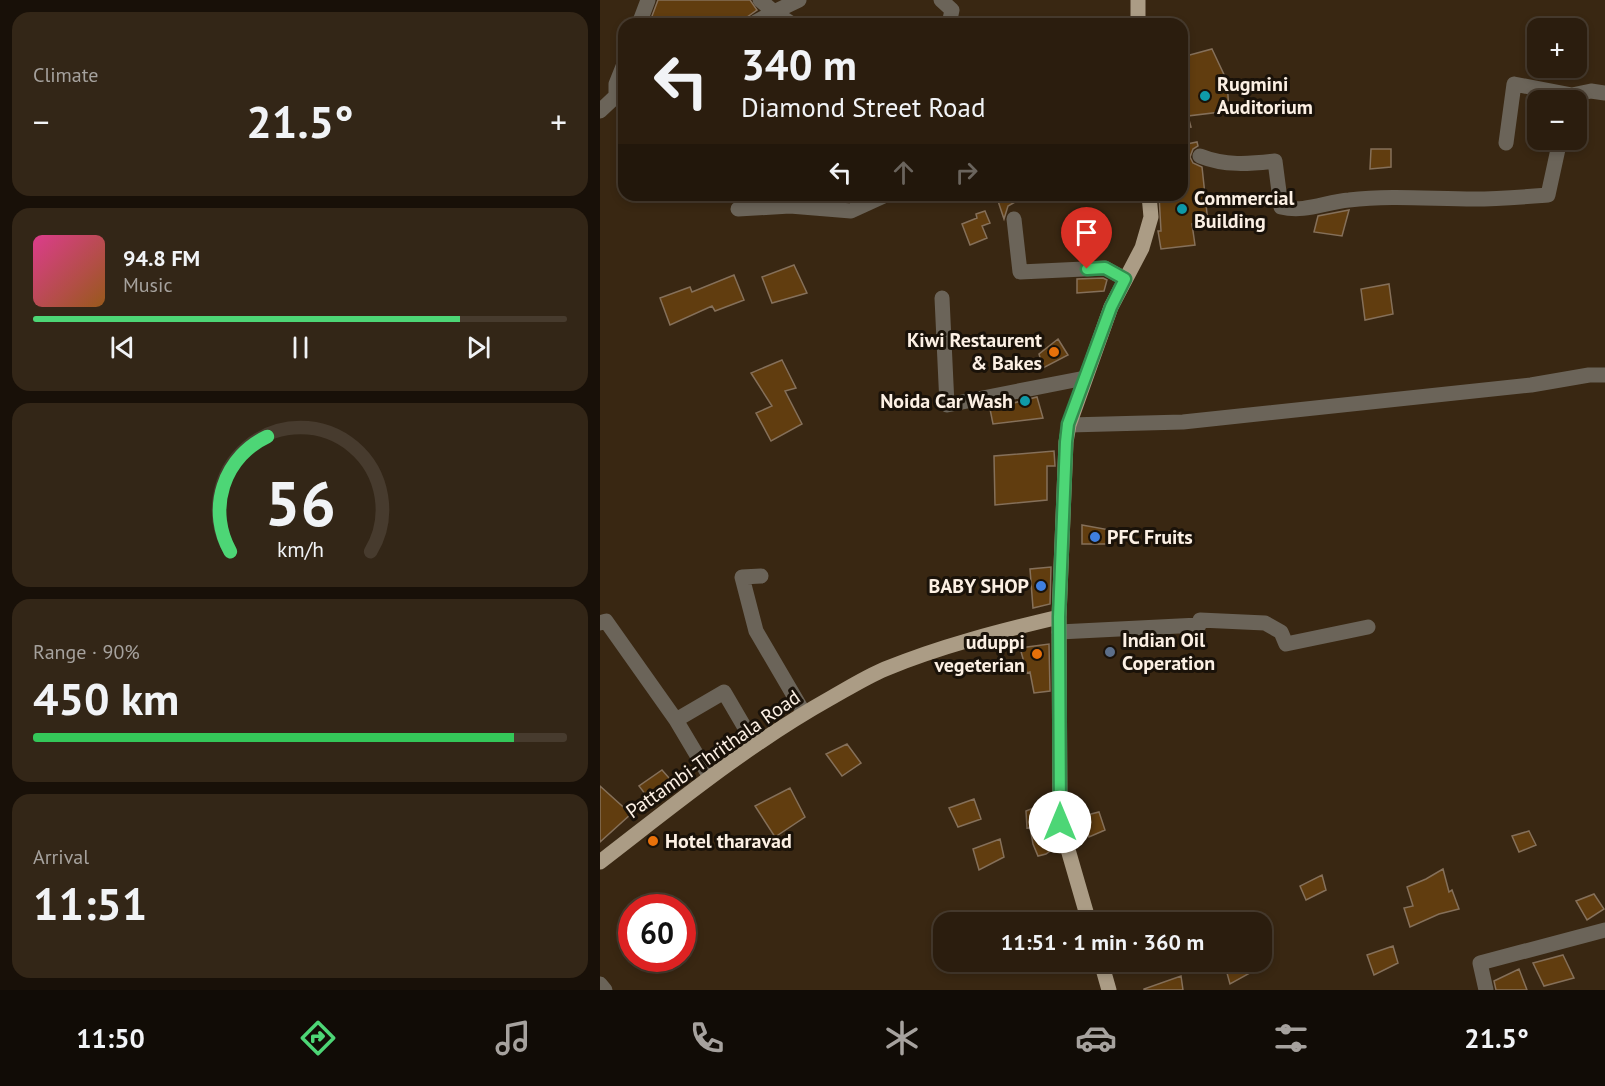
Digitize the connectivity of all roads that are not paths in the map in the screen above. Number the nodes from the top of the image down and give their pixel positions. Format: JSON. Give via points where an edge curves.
{"nodes":[{"id":1,"x":648,"y":0,"type":"edge"},
{"id":2,"x":760,"y":0,"type":"edge"},
{"id":3,"x":799,"y":0,"type":"edge"},
{"id":4,"x":941,"y":0,"type":"edge"},
{"id":5,"x":1138,"y":0,"type":"edge"},
{"id":6,"x":774,"y":12,"type":"junction"},
{"id":7,"x":641,"y":18,"type":"edge"},
{"id":8,"x":763,"y":18,"type":"edge"},
{"id":9,"x":783,"y":18,"type":"edge"},
{"id":10,"x":950,"y":18,"type":"edge"},
{"id":11,"x":1138,"y":18,"type":"edge"},
{"id":12,"x":1538,"y":90,"type":"edge"},
{"id":13,"x":1587,"y":92,"type":"edge"},
{"id":14,"x":1605,"y":93,"type":"edge"},
{"id":15,"x":618,"y":98,"type":"edge"},
{"id":16,"x":600,"y":111,"type":"edge"},
{"id":17,"x":1506,"y":143,"type":"dead end"},
{"id":18,"x":1558,"y":150,"type":"edge"},
{"id":19,"x":1200,"y":156,"type":"dead end"},
{"id":20,"x":874,"y":201,"type":"edge"},
{"id":21,"x":1150,"y":201,"type":"edge"},
{"id":22,"x":738,"y":209,"type":"dead end"},
{"id":23,"x":1014,"y":219,"type":"dead end"},
{"id":24,"x":1125,"y":279,"type":"junction"},
{"id":25,"x":942,"y":298,"type":"dead end"},
{"id":26,"x":1605,"y":375,"type":"edge"},
{"id":27,"x":1085,"y":378,"type":"junction"},
{"id":28,"x":1068,"y":424,"type":"junction"},
{"id":29,"x":761,"y":576,"type":"dead end"},
{"id":30,"x":600,"y":623,"type":"edge"},
{"id":31,"x":1059,"y":624,"type":"junction"},
{"id":32,"x":1368,"y":627,"type":"dead end"},
{"id":33,"x":804,"y":713,"type":"junction"},
{"id":34,"x":676,"y":720,"type":"junction"},
{"id":35,"x":755,"y":745,"type":"junction"},
{"id":36,"x":710,"y":777,"type":"junction"},
{"id":37,"x":600,"y":862,"type":"edge"},
{"id":38,"x":1086,"y":912,"type":"edge"},
{"id":39,"x":1605,"y":930,"type":"edge"},
{"id":40,"x":1104,"y":972,"type":"edge"},
{"id":41,"x":600,"y":984,"type":"edge"},
{"id":42,"x":605,"y":990,"type":"edge"},
{"id":43,"x":1109,"y":990,"type":"edge"},
{"id":44,"x":1486,"y":990,"type":"edge"}],
"edges":[{"from":1,"to":7,"type":"street"},
{"from":2,"to":6,"type":"street"},
{"from":3,"to":6,"type":"street"},
{"from":4,"to":10,"type":"street","via":[[952,10]]},
{"from":5,"to":11,"type":"main road"},
{"from":6,"to":8,"type":"street"},
{"from":6,"to":9,"type":"street"},
{"from":12,"to":17,"type":"street","via":[[1514,84]]},
{"from":13,"to":14,"type":"street"},
{"from":15,"to":16,"type":"street"},
{"from":18,"to":19,"type":"street","via":[[1548,195],[1349,200],[1295,210],[1281,207],[1275,161],[1240,165]]},
{"from":20,"to":22,"type":"street","via":[[852,212],[790,206]]},
{"from":21,"to":24,"type":"main road","via":[[1151,217],[1142,248]]},
{"from":23,"to":24,"type":"street","via":[[1020,272],[1105,268]]},
{"from":24,"to":27,"type":"main road"},
{"from":25,"to":27,"type":"street","via":[[947,405]]},
{"from":26,"to":28,"type":"street","via":[[1183,422]]},
{"from":27,"to":28,"type":"main road"},
{"from":28,"to":31,"type":"main road"},
{"from":29,"to":33,"type":"street","via":[[742,577],[756,632]]},
{"from":30,"to":34,"type":"street","via":[[606,621]]},
{"from":31,"to":32,"type":"street","via":[[1199,625],[1200,620],[1265,623],[1281,632],[1286,644]]},
{"from":31,"to":33,"type":"main road","name":"Pattambi-Thrithala Road","via":[[977,637],[924,654],[883,670]]},
{"from":31,"to":38,"type":"main road","via":[[1060,822]]},
{"from":33,"to":35,"type":"main road","name":"Pattambi-Thrithala Road"},
{"from":34,"to":35,"type":"street","via":[[724,692]]},
{"from":34,"to":36,"type":"street"},
{"from":35,"to":36,"type":"main road","name":"Pattambi-Thrithala Road"},
{"from":36,"to":37,"type":"main road","name":"Pattambi-Thrithala Road"},
{"from":39,"to":44,"type":"street","via":[[1480,963]]},
{"from":40,"to":43,"type":"main road"},
{"from":41,"to":42,"type":"street"}]}
